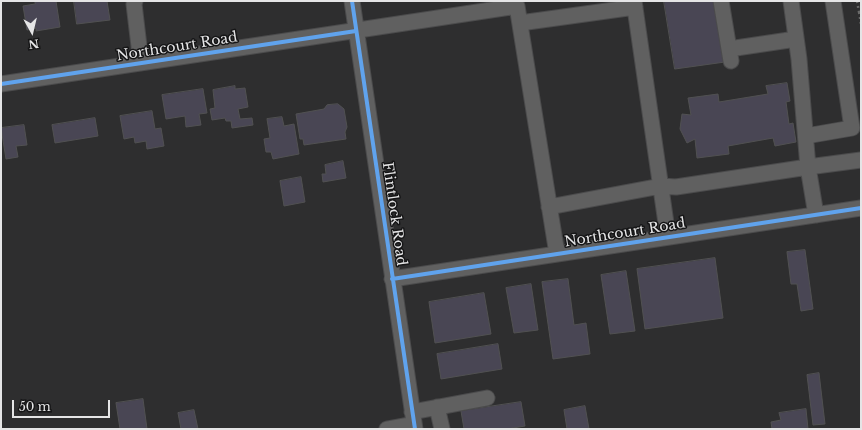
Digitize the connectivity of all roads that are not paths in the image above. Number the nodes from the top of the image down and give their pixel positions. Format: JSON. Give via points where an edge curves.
{"nodes":[{"id":1,"x":135,"y":1,"type":"edge"},
{"id":2,"x":352,"y":1,"type":"edge"},
{"id":3,"x":720,"y":1,"type":"edge"},
{"id":4,"x":791,"y":1,"type":"edge"},
{"id":5,"x":833,"y":1,"type":"edge"},
{"id":6,"x":634,"y":4,"type":"edge"},
{"id":7,"x":520,"y":23,"type":"junction"},
{"id":8,"x":356,"y":31,"type":"junction"},
{"id":9,"x":796,"y":40,"type":"junction"},
{"id":10,"x":140,"y":63,"type":"junction"},
{"id":11,"x":1,"y":84,"type":"edge"},
{"id":12,"x":806,"y":136,"type":"junction"},
{"id":13,"x":861,"y":160,"type":"edge"},
{"id":14,"x":808,"y":167,"type":"junction"},
{"id":15,"x":660,"y":186,"type":"junction"},
{"id":16,"x":549,"y":207,"type":"junction"},
{"id":17,"x":861,"y":208,"type":"edge"},
{"id":18,"x":816,"y":215,"type":"junction"},
{"id":19,"x":668,"y":237,"type":"junction"},
{"id":20,"x":557,"y":254,"type":"junction"},
{"id":21,"x":392,"y":279,"type":"junction"},
{"id":22,"x":487,"y":398,"type":"dead end"},
{"id":23,"x":438,"y":407,"type":"junction"},
{"id":24,"x":414,"y":422,"type":"edge"},
{"id":25,"x":387,"y":429,"type":"edge"},
{"id":26,"x":442,"y":429,"type":"edge"}],
"edges":[{"from":1,"to":10,"type":"street"},
{"from":2,"to":8,"type":"street","name":"Flintlock Road"},
{"from":3,"to":9,"type":"street","via":[[730,55]]},
{"from":4,"to":9,"type":"street"},
{"from":5,"to":12,"type":"street","via":[[852,128]]},
{"from":6,"to":7,"type":"street"},
{"from":6,"to":15,"type":"street"},
{"from":7,"to":8,"type":"street","name":"Northcourt Road","via":[[518,6]]},
{"from":7,"to":16,"type":"street"},
{"from":8,"to":10,"type":"street","name":"Northcourt Road"},
{"from":8,"to":21,"type":"street","name":"Flintlock Road"},
{"from":9,"to":12,"type":"street"},
{"from":10,"to":11,"type":"street","name":"Northcourt Road"},
{"from":12,"to":14,"type":"street"},
{"from":13,"to":14,"type":"street"},
{"from":14,"to":15,"type":"street","via":[[676,187]]},
{"from":14,"to":18,"type":"street"},
{"from":15,"to":16,"type":"street"},
{"from":15,"to":19,"type":"street"},
{"from":16,"to":20,"type":"street"},
{"from":17,"to":18,"type":"street","name":"Northcourt Road"},
{"from":18,"to":19,"type":"street","name":"Northcourt Road"},
{"from":19,"to":20,"type":"street","name":"Northcourt Road"},
{"from":20,"to":21,"type":"street","name":"Northcourt Road"},
{"from":21,"to":24,"type":"street","name":"Flintlock Road"},
{"from":22,"to":23,"type":"street"},
{"from":23,"to":24,"type":"street"},
{"from":23,"to":26,"type":"street"},
{"from":24,"to":25,"type":"street"}]}
